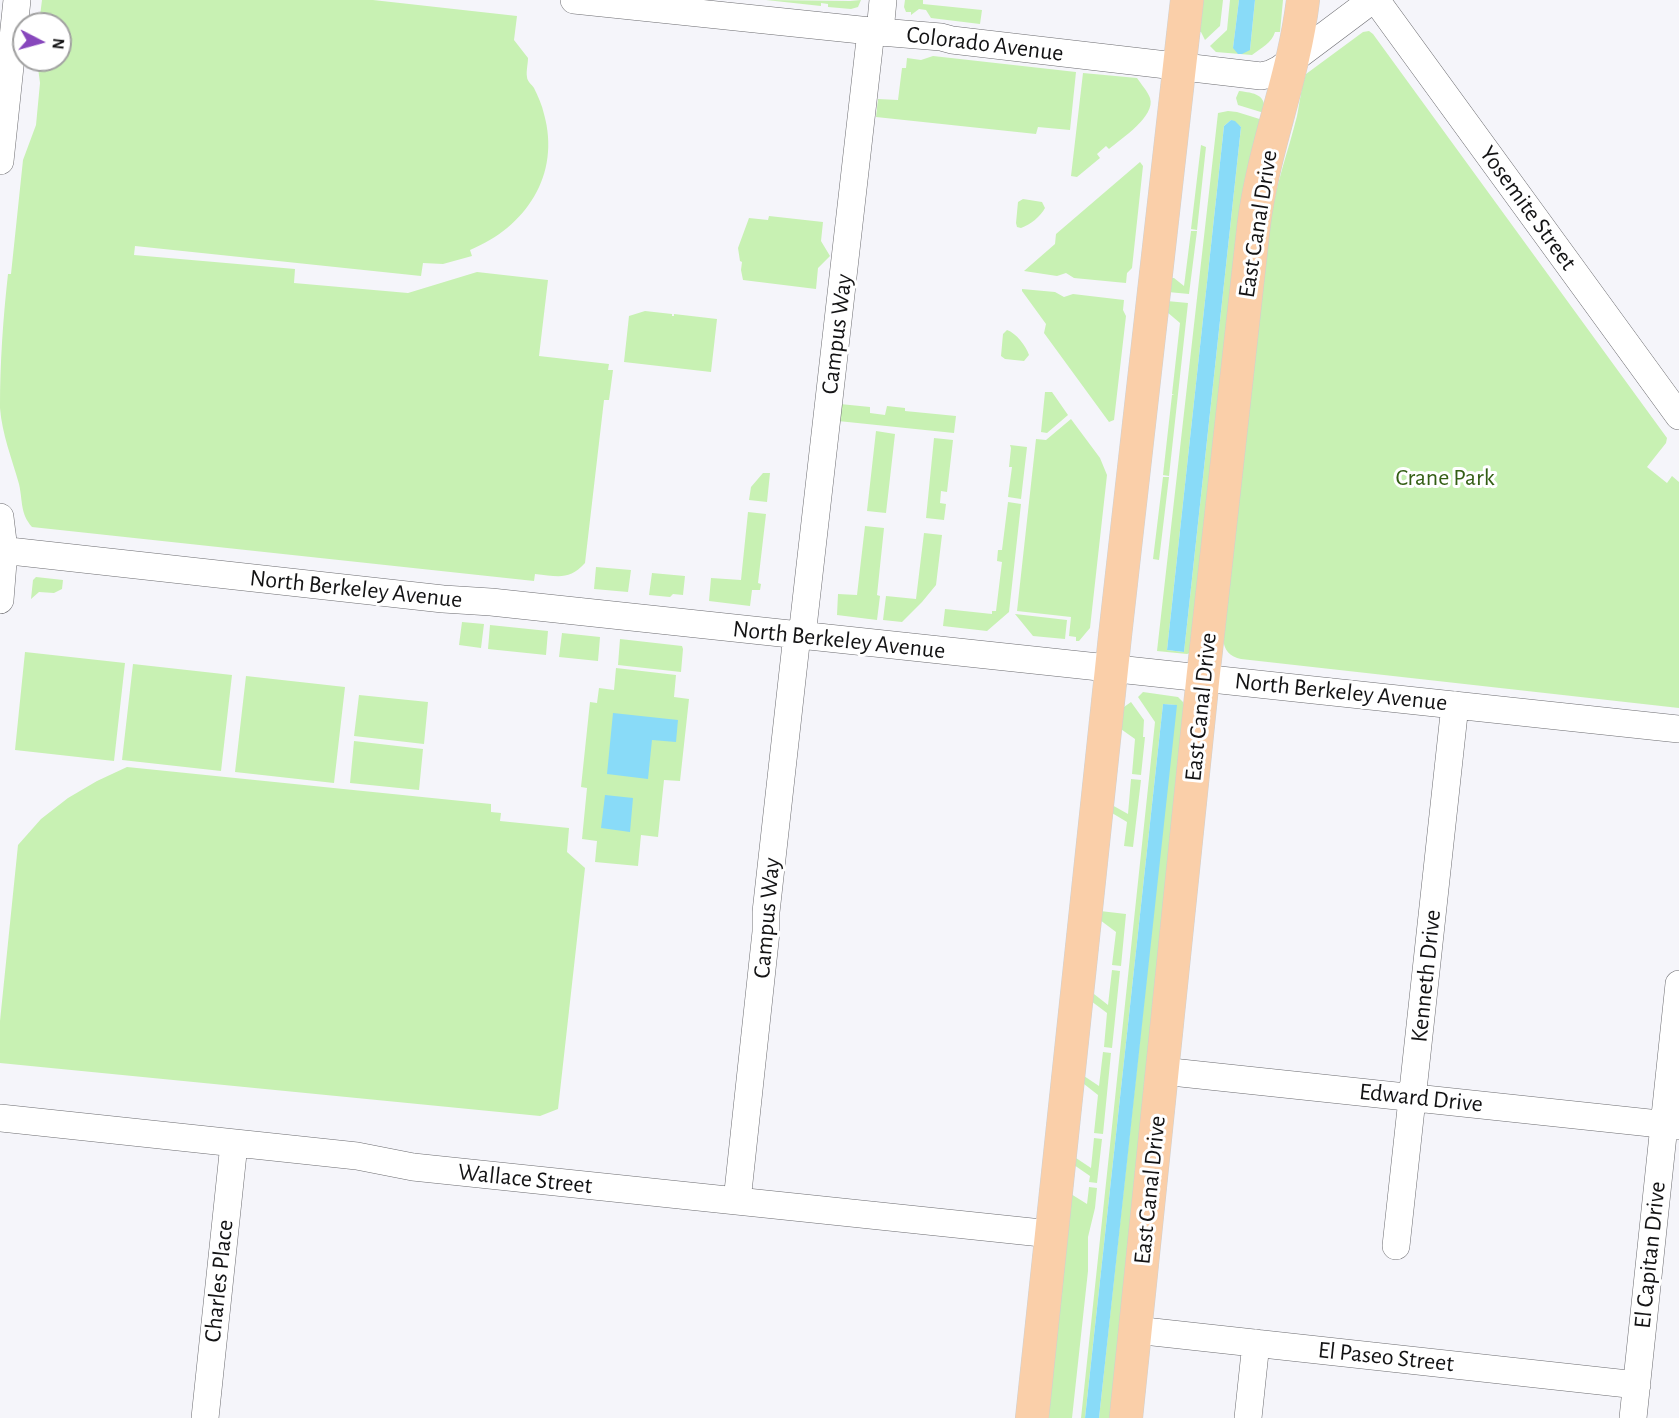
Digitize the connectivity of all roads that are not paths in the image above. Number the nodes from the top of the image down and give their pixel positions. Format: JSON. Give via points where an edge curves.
{"nodes":[{"id":1,"x":17,"y":0,"type":"edge"},
{"id":2,"x":581,"y":0,"type":"edge"},
{"id":3,"x":883,"y":0,"type":"edge"},
{"id":4,"x":1187,"y":0,"type":"edge"},
{"id":5,"x":1303,"y":0,"type":"edge"},
{"id":6,"x":1374,"y":0,"type":"edge"},
{"id":7,"x":875,"y":32,"type":"junction"},
{"id":8,"x":1292,"y":60,"type":"junction"},
{"id":9,"x":1179,"y":66,"type":"junction"},
{"id":10,"x":0,"y":160,"type":"edge"},
{"id":11,"x":1679,"y":416,"type":"edge"},
{"id":12,"x":0,"y":517,"type":"edge"},
{"id":13,"x":2,"y":550,"type":"edge"},
{"id":14,"x":0,"y":600,"type":"edge"},
{"id":15,"x":800,"y":636,"type":"junction"},
{"id":16,"x":1112,"y":668,"type":"junction"},
{"id":17,"x":1203,"y":677,"type":"junction"},
{"id":18,"x":1455,"y":705,"type":"junction"},
{"id":19,"x":1679,"y":729,"type":"edge"},
{"id":20,"x":1679,"y":984,"type":"edge"},
{"id":21,"x":1162,"y":1071,"type":"junction"},
{"id":22,"x":1412,"y":1098,"type":"junction"},
{"id":23,"x":0,"y":1118,"type":"edge"},
{"id":24,"x":1672,"y":1125,"type":"edge"},
{"id":25,"x":234,"y":1144,"type":"junction"},
{"id":26,"x":737,"y":1202,"type":"junction"},
{"id":27,"x":1051,"y":1234,"type":"junction"},
{"id":28,"x":1396,"y":1246,"type":"dead end"},
{"id":29,"x":1135,"y":1330,"type":"junction"},
{"id":30,"x":1256,"y":1343,"type":"junction"},
{"id":31,"x":1637,"y":1385,"type":"junction"},
{"id":32,"x":205,"y":1418,"type":"edge"},
{"id":33,"x":1032,"y":1418,"type":"edge"},
{"id":34,"x":1126,"y":1418,"type":"edge"},
{"id":35,"x":1248,"y":1418,"type":"edge"},
{"id":36,"x":1633,"y":1418,"type":"edge"}],
"edges":[{"from":1,"to":10,"type":"street"},
{"from":2,"to":7,"type":"street","name":"Colorado Avenue"},
{"from":3,"to":7,"type":"street","name":"Campus Way"},
{"from":4,"to":9,"type":"main road"},
{"from":5,"to":8,"type":"main road","name":"East Canal Drive"},
{"from":6,"to":8,"type":"street","name":"Colorado Avenue"},
{"from":6,"to":11,"type":"street","name":"Yosemite Street"},
{"from":7,"to":9,"type":"street","name":"Colorado Avenue"},
{"from":7,"to":15,"type":"street","name":"Campus Way"},
{"from":8,"to":9,"type":"street","name":"Colorado Avenue","via":[[1261,76]]},
{"from":8,"to":17,"type":"main road","name":"East Canal Drive","via":[[1256,205]]},
{"from":9,"to":16,"type":"main road"},
{"from":12,"to":13,"type":"street"},
{"from":13,"to":14,"type":"street"},
{"from":13,"to":15,"type":"street","name":"North Berkeley Avenue"},
{"from":15,"to":16,"type":"street","name":"North Berkeley Avenue"},
{"from":15,"to":26,"type":"street","name":"Campus Way","via":[[766,912]]},
{"from":16,"to":17,"type":"street","name":"North Berkeley Avenue"},
{"from":16,"to":27,"type":"main road"},
{"from":17,"to":18,"type":"street","name":"North Berkeley Avenue"},
{"from":17,"to":21,"type":"main road","name":"East Canal Drive"},
{"from":18,"to":19,"type":"street","name":"North Berkeley Avenue"},
{"from":18,"to":22,"type":"street","name":"Kenneth Drive"},
{"from":20,"to":24,"type":"street","name":"El Capitan Drive"},
{"from":21,"to":22,"type":"street","name":"Edward Drive"},
{"from":21,"to":29,"type":"main road","name":"East Canal Drive"},
{"from":22,"to":24,"type":"street","name":"Edward Drive"},
{"from":22,"to":28,"type":"street","name":"Kenneth Drive"},
{"from":23,"to":25,"type":"street","name":"Wallace Street"},
{"from":24,"to":31,"type":"street","name":"El Capitan Drive"},
{"from":25,"to":26,"type":"street","name":"Wallace Street"},
{"from":25,"to":32,"type":"street","name":"Charles Place"},
{"from":26,"to":27,"type":"street","name":"Wallace Street"},
{"from":27,"to":33,"type":"main road"},
{"from":29,"to":30,"type":"street","name":"El Paseo Street"},
{"from":29,"to":34,"type":"main road","name":"East Canal Drive"},
{"from":30,"to":31,"type":"street","name":"El Paseo Street"},
{"from":30,"to":35,"type":"street"},
{"from":31,"to":36,"type":"street","name":"El Capitan Drive"}]}
